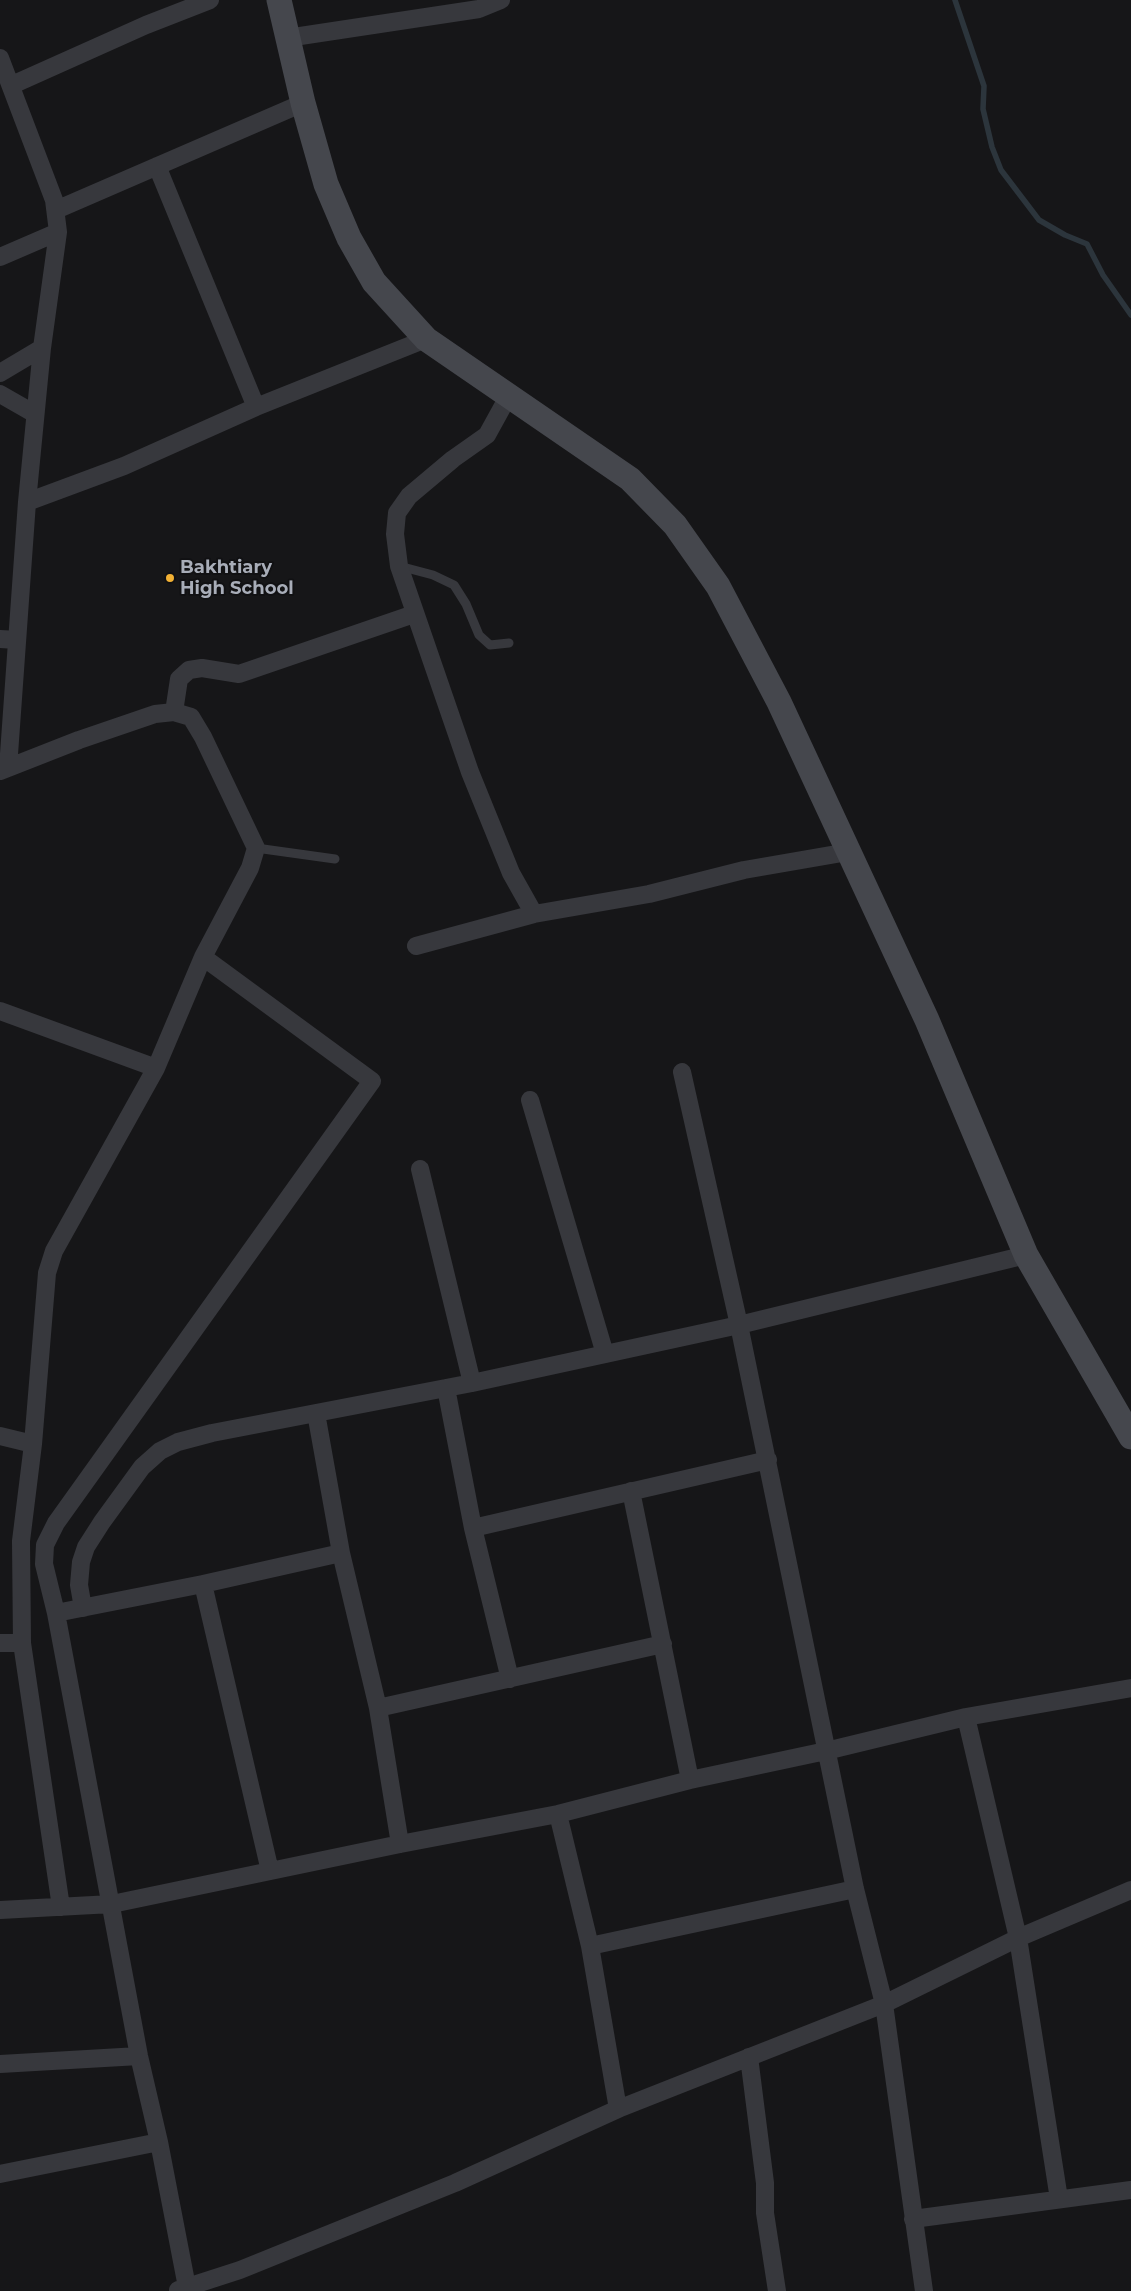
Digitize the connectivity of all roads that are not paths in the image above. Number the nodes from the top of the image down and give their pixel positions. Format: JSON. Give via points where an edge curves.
{"nodes":[{"id":1,"x":210,"y":0,"type":"edge"},
{"id":2,"x":279,"y":0,"type":"edge"},
{"id":3,"x":501,"y":0,"type":"edge"},
{"id":4,"x":288,"y":38,"type":"junction"},
{"id":5,"x":0,"y":58,"type":"edge"},
{"id":6,"x":9,"y":94,"type":"edge"},
{"id":7,"x":303,"y":104,"type":"junction"},
{"id":8,"x":157,"y":166,"type":"junction"},
{"id":9,"x":56,"y":210,"type":"junction"},
{"id":10,"x":58,"y":232,"type":"junction"},
{"id":11,"x":0,"y":257,"type":"edge"},
{"id":12,"x":426,"y":339,"type":"junction"},
{"id":13,"x":42,"y":348,"type":"junction"},
{"id":14,"x":0,"y":373,"type":"edge"},
{"id":15,"x":0,"y":394,"type":"edge"},
{"id":16,"x":509,"y":395,"type":"junction"},
{"id":17,"x":256,"y":407,"type":"junction"},
{"id":18,"x":35,"y":414,"type":"junction"},
{"id":19,"x":27,"y":502,"type":"junction"},
{"id":20,"x":399,"y":566,"type":"junction"},
{"id":21,"x":414,"y":614,"type":"junction"},
{"id":22,"x":9,"y":639,"type":"edge"},
{"id":23,"x":509,"y":643,"type":"dead end"},
{"id":24,"x":174,"y":712,"type":"junction"},
{"id":25,"x":4,"y":770,"type":"edge"},
{"id":26,"x":256,"y":848,"type":"junction"},
{"id":27,"x":848,"y":852,"type":"junction"},
{"id":28,"x":335,"y":859,"type":"dead end"},
{"id":29,"x":534,"y":914,"type":"junction"},
{"id":30,"x":416,"y":946,"type":"dead end"},
{"id":31,"x":203,"y":957,"type":"junction"},
{"id":32,"x":0,"y":1011,"type":"edge"},
{"id":33,"x":156,"y":1068,"type":"junction"},
{"id":34,"x":682,"y":1072,"type":"dead end"},
{"id":35,"x":530,"y":1100,"type":"dead end"},
{"id":36,"x":420,"y":1169,"type":"dead end"},
{"id":37,"x":1026,"y":1255,"type":"junction"},
{"id":38,"x":740,"y":1325,"type":"junction"},
{"id":39,"x":605,"y":1354,"type":"junction"},
{"id":40,"x":472,"y":1383,"type":"junction"},
{"id":41,"x":446,"y":1388,"type":"junction"},
{"id":42,"x":316,"y":1413,"type":"junction"},
{"id":43,"x":0,"y":1436,"type":"edge"},
{"id":44,"x":1131,"y":1437,"type":"edge"},
{"id":45,"x":33,"y":1444,"type":"junction"},
{"id":46,"x":768,"y":1460,"type":"junction"},
{"id":47,"x":631,"y":1492,"type":"junction"},
{"id":48,"x":473,"y":1528,"type":"junction"},
{"id":49,"x":341,"y":1553,"type":"junction"},
{"id":50,"x":203,"y":1584,"type":"junction"},
{"id":51,"x":83,"y":1608,"type":"junction"},
{"id":52,"x":56,"y":1613,"type":"junction"},
{"id":53,"x":0,"y":1643,"type":"edge"},
{"id":54,"x":22,"y":1643,"type":"junction"},
{"id":55,"x":663,"y":1644,"type":"junction"},
{"id":56,"x":510,"y":1679,"type":"junction"},
{"id":57,"x":1131,"y":1688,"type":"edge"},
{"id":58,"x":378,"y":1708,"type":"junction"},
{"id":59,"x":966,"y":1717,"type":"junction"},
{"id":60,"x":826,"y":1751,"type":"junction"},
{"id":61,"x":690,"y":1780,"type":"junction"},
{"id":62,"x":558,"y":1814,"type":"junction"},
{"id":63,"x":400,"y":1844,"type":"junction"},
{"id":64,"x":270,"y":1871,"type":"junction"},
{"id":65,"x":855,"y":1889,"type":"junction"},
{"id":66,"x":1131,"y":1890,"type":"edge"},
{"id":67,"x":112,"y":1904,"type":"junction"},
{"id":68,"x":60,"y":1906,"type":"junction"},
{"id":69,"x":0,"y":1910,"type":"edge"},
{"id":70,"x":1018,"y":1938,"type":"junction"},
{"id":71,"x":590,"y":1946,"type":"junction"},
{"id":72,"x":884,"y":2004,"type":"junction"},
{"id":73,"x":139,"y":2056,"type":"junction"},
{"id":74,"x":748,"y":2058,"type":"junction"},
{"id":75,"x":0,"y":2064,"type":"edge"},
{"id":76,"x":618,"y":2109,"type":"junction"},
{"id":77,"x":159,"y":2142,"type":"junction"},
{"id":78,"x":0,"y":2174,"type":"edge"},
{"id":79,"x":1131,"y":2190,"type":"edge"},
{"id":80,"x":1059,"y":2199,"type":"junction"},
{"id":81,"x":913,"y":2219,"type":"junction"},
{"id":82,"x":181,"y":2289,"type":"edge"},
{"id":83,"x":777,"y":2291,"type":"edge"},
{"id":84,"x":918,"y":2291,"type":"edge"},
{"id":85,"x":924,"y":2291,"type":"edge"}],
"edges":[{"from":1,"to":6,"type":"street","via":[[146,25]]},
{"from":2,"to":4,"type":"main road"},
{"from":3,"to":4,"type":"street","via":[[479,9]]},
{"from":4,"to":7,"type":"main road"},
{"from":5,"to":6,"type":"street"},
{"from":6,"to":9,"type":"street"},
{"from":7,"to":8,"type":"street"},
{"from":7,"to":12,"type":"main road","via":[[326,184],[349,238],[374,282]]},
{"from":8,"to":9,"type":"street"},
{"from":8,"to":17,"type":"street"},
{"from":9,"to":10,"type":"street"},
{"from":10,"to":11,"type":"street"},
{"from":10,"to":13,"type":"street"},
{"from":12,"to":16,"type":"main road"},
{"from":12,"to":17,"type":"street"},
{"from":13,"to":14,"type":"street"},
{"from":13,"to":18,"type":"street"},
{"from":15,"to":18,"type":"street"},
{"from":16,"to":20,"type":"street","via":[[486,435],[409,496],[397,513],[394,534]]},
{"from":16,"to":27,"type":"main road","via":[[630,479],[675,525],[718,586],[779,702]]},
{"from":17,"to":19,"type":"street","via":[[124,466]]},
{"from":18,"to":19,"type":"street"},
{"from":19,"to":22,"type":"street"},
{"from":20,"to":21,"type":"street"},
{"from":20,"to":23,"type":"lane","via":[[433,575],[454,585],[480,634],[490,644]]},
{"from":21,"to":24,"type":"street","via":[[239,674],[202,668],[189,670],[179,679]]},
{"from":21,"to":29,"type":"street","via":[[470,772],[512,874]]},
{"from":22,"to":25,"type":"street"},
{"from":24,"to":25,"type":"street","via":[[155,714],[113,728]]},
{"from":24,"to":26,"type":"street","via":[[191,717]]},
{"from":26,"to":28,"type":"lane"},
{"from":26,"to":31,"type":"street","via":[[250,868]]},
{"from":27,"to":29,"type":"street","via":[[744,870],[649,894]]},
{"from":27,"to":37,"type":"main road","via":[[927,1020]]},
{"from":29,"to":30,"type":"street"},
{"from":31,"to":33,"type":"street"},
{"from":31,"to":52,"type":"street","via":[[372,1081],[56,1523],[45,1544],[44,1564]]},
{"from":32,"to":33,"type":"street"},
{"from":33,"to":45,"type":"street","via":[[54,1251],[47,1273]]},
{"from":34,"to":38,"type":"street"},
{"from":35,"to":39,"type":"street"},
{"from":36,"to":40,"type":"street"},
{"from":37,"to":38,"type":"street"},
{"from":37,"to":44,"type":"main road"},
{"from":38,"to":39,"type":"street"},
{"from":38,"to":46,"type":"street"},
{"from":39,"to":40,"type":"street"},
{"from":40,"to":41,"type":"street"},
{"from":41,"to":42,"type":"street"},
{"from":41,"to":48,"type":"street"},
{"from":42,"to":49,"type":"street"},
{"from":42,"to":51,"type":"street","via":[[212,1433],[178,1442],[160,1451],[142,1467],[86,1547],[79,1585]]},
{"from":43,"to":45,"type":"street"},
{"from":45,"to":54,"type":"street","via":[[21,1541]]},
{"from":46,"to":47,"type":"street"},
{"from":46,"to":60,"type":"street"},
{"from":47,"to":48,"type":"street"},
{"from":47,"to":55,"type":"street"},
{"from":48,"to":56,"type":"street"},
{"from":49,"to":50,"type":"street"},
{"from":49,"to":58,"type":"street"},
{"from":50,"to":51,"type":"street"},
{"from":50,"to":64,"type":"street"},
{"from":51,"to":52,"type":"street"},
{"from":52,"to":67,"type":"street"},
{"from":53,"to":54,"type":"street"},
{"from":54,"to":68,"type":"street"},
{"from":55,"to":56,"type":"street"},
{"from":55,"to":61,"type":"street"},
{"from":56,"to":58,"type":"street"},
{"from":57,"to":59,"type":"street"},
{"from":58,"to":63,"type":"street"},
{"from":59,"to":60,"type":"street"},
{"from":59,"to":70,"type":"street"},
{"from":60,"to":61,"type":"street"},
{"from":60,"to":65,"type":"street"},
{"from":61,"to":62,"type":"street"},
{"from":62,"to":63,"type":"street"},
{"from":62,"to":71,"type":"street"},
{"from":63,"to":64,"type":"street"},
{"from":64,"to":67,"type":"street"},
{"from":65,"to":71,"type":"street"},
{"from":65,"to":72,"type":"street"},
{"from":66,"to":70,"type":"street"},
{"from":67,"to":68,"type":"street"},
{"from":67,"to":73,"type":"street"},
{"from":68,"to":69,"type":"street"},
{"from":70,"to":72,"type":"street"},
{"from":70,"to":80,"type":"street"},
{"from":71,"to":76,"type":"street"},
{"from":72,"to":74,"type":"street"},
{"from":72,"to":81,"type":"street"},
{"from":73,"to":75,"type":"street"},
{"from":73,"to":77,"type":"street"},
{"from":74,"to":76,"type":"street"},
{"from":74,"to":83,"type":"street"},
{"from":76,"to":82,"type":"street","via":[[455,2183],[240,2270]]},
{"from":77,"to":78,"type":"street"},
{"from":77,"to":82,"type":"street"},
{"from":79,"to":80,"type":"street"},
{"from":80,"to":81,"type":"street"},
{"from":81,"to":85,"type":"street"},
{"from":84,"to":85,"type":"street"}]}
